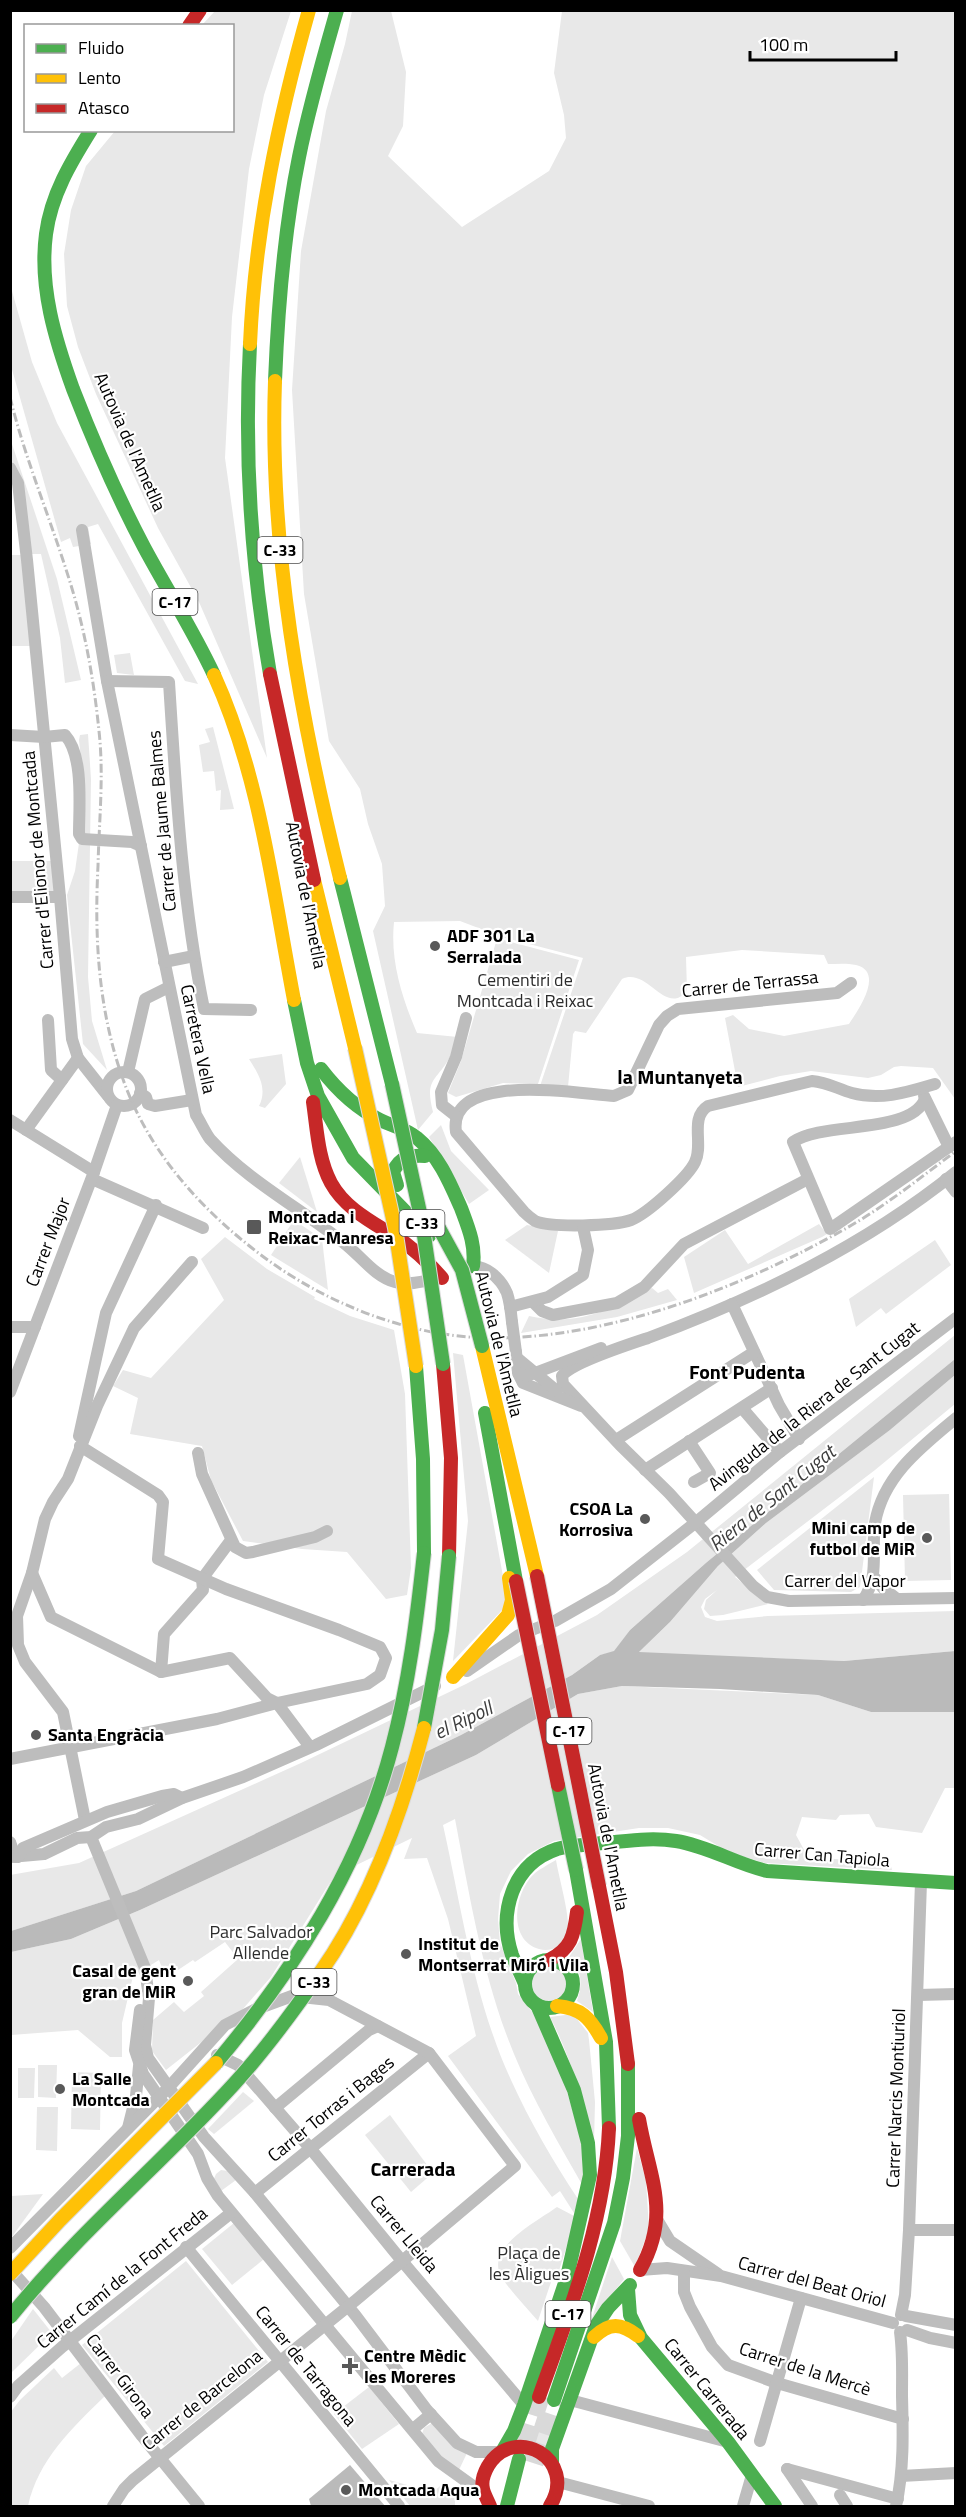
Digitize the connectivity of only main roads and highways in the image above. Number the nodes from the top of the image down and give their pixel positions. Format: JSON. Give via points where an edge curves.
{"nodes":[{"id":1,"x":186,"y":10,"type":"edge"},
{"id":2,"x":200,"y":10,"type":"edge"},
{"id":3,"x":309,"y":10,"type":"edge"},
{"id":4,"x":337,"y":10,"type":"edge"},
{"id":5,"x":176,"y":24,"type":"edge"},
{"id":6,"x":190,"y":24,"type":"edge"},
{"id":7,"x":90,"y":132,"type":"edge"},
{"id":8,"x":104,"y":132,"type":"edge"},
{"id":9,"x":261,"y":765,"type":"dead end"},
{"id":10,"x":267,"y":787,"type":"dead end"},
{"id":11,"x":307,"y":1063,"type":"junction"},
{"id":12,"x":321,"y":1069,"type":"junction"},
{"id":13,"x":360,"y":1167,"type":"junction"},
{"id":14,"x":440,"y":1167,"type":"junction"},
{"id":15,"x":397,"y":1185,"type":"junction"},
{"id":16,"x":339,"y":1194,"type":"junction"},
{"id":17,"x":435,"y":1234,"type":"junction"},
{"id":18,"x":474,"y":1249,"type":"junction"},
{"id":19,"x":473,"y":1266,"type":"road end"},
{"id":20,"x":490,"y":1272,"type":"road end"},
{"id":21,"x":436,"y":1275,"type":"road end"},
{"id":22,"x":477,"y":1348,"type":"junction"},
{"id":23,"x":495,"y":1473,"type":"junction"},
{"id":24,"x":453,"y":1677,"type":"road end"},
{"id":25,"x":956,"y":1883,"type":"edge"},
{"id":26,"x":580,"y":1891,"type":"junction"},
{"id":27,"x":510,"y":1944,"type":"junction"},
{"id":28,"x":544,"y":1961,"type":"junction"},
{"id":29,"x":525,"y":1984,"type":"junction"},
{"id":30,"x":537,"y":2005,"type":"junction"},
{"id":31,"x":557,"y":2006,"type":"junction"},
{"id":32,"x":606,"y":2049,"type":"junction"},
{"id":33,"x":630,"y":2087,"type":"junction"},
{"id":34,"x":10,"y":2274,"type":"edge"},
{"id":35,"x":628,"y":2289,"type":"junction"},
{"id":36,"x":10,"y":2317,"type":"edge"},
{"id":37,"x":641,"y":2338,"type":"junction"},
{"id":38,"x":591,"y":2340,"type":"junction"},
{"id":39,"x":539,"y":2397,"type":"tunnel mouth"},
{"id":40,"x":554,"y":2400,"type":"tunnel mouth"},
{"id":41,"x":502,"y":2451,"type":"junction"},
{"id":42,"x":519,"y":2459,"type":"tunnel mouth"},
{"id":43,"x":552,"y":2462,"type":"junction"},
{"id":44,"x":530,"y":2473,"type":"tunnel mouth"},
{"id":45,"x":486,"y":2501,"type":"edge"},
{"id":46,"x":507,"y":2506,"type":"edge"},
{"id":47,"x":521,"y":2506,"type":"edge"},
{"id":48,"x":550,"y":2506,"type":"edge"},
{"id":49,"x":775,"y":2506,"type":"edge"}],
"edges":[{"from":1,"to":5,"type":"main road"},
{"from":2,"to":6,"type":"main road"},
{"from":3,"to":34,"type":"main road","number":"C-33","bridge":true,"via":[[285,96],[260,232],[250,341],[248,472],[261,618],[281,736],[395,1228],[416,1366],[423,1459],[424,1553],[419,1600],[406,1688],[386,1766],[360,1838],[310,1937],[281,1983],[214,2064],[46,2232]]},
{"from":4,"to":36,"type":"main road","number":"C-33","bridge":true,"via":[[313,97],[288,223],[276,342],[274,457],[285,591],[304,710],[422,1222],[443,1364],[451,1458],[447,1603],[436,1679],[409,1788],[376,1870],[336,1947],[307,1992],[236,2082],[69,2249]]},
{"from":7,"to":11,"type":"main road","name":"Autovia de l'Ametlla","number":"C-17","via":[[65,174],[46,232],[43,258],[50,322],[65,369],[114,487],[213,670],[230,714],[253,784]]},
{"from":8,"to":9,"type":"main road","name":"Autovia de l'Ametlla","number":"C-17","via":[[78,173],[64,208],[55,265],[58,307],[69,347],[114,458],[224,666]]},
{"from":10,"to":12,"type":"main road","name":"Autovia de l'Ametlla","number":"C-17"},
{"from":11,"to":13,"type":"main road","name":"Autovia de l'Ametlla","number":"C-17","via":[[331,1124]]},
{"from":11,"to":16,"type":"main road","via":[[326,1170]]},
{"from":12,"to":14,"type":"main road","via":[[352,1103],[417,1137]]},
{"from":12,"to":15,"type":"main road","name":"Autovia de l'Ametlla","number":"C-17","via":[[343,1124],[369,1160]]},
{"from":13,"to":16,"type":"main road","via":[[344,1172],[338,1182]]},
{"from":13,"to":17,"type":"main road","number":"C-17"},
{"from":14,"to":15,"type":"main road","via":[[424,1155],[405,1157],[394,1166]]},
{"from":14,"to":18,"type":"main road"},
{"from":15,"to":17,"type":"main road","name":"Autovia de l'Ametlla","number":"C-17"},
{"from":16,"to":21,"type":"main road","via":[[356,1212],[416,1252]]},
{"from":17,"to":22,"type":"main road","name":"Autovia de l'Ametlla","number":"C-17","bridge":true,"via":[[455,1251],[465,1274]]},
{"from":18,"to":19,"type":"main road"},
{"from":18,"to":20,"type":"main road"},
{"from":22,"to":23,"type":"main road","name":"Autovia de l'Ametlla","number":"C-17"},
{"from":22,"to":33,"type":"main road","name":"Autovia de l'Ametlla","number":"C-17","bridge":true,"via":[[512,1467],[537,1576],[624,2011]]},
{"from":23,"to":24,"type":"main road","via":[[511,1606],[499,1627]]},
{"from":23,"to":26,"type":"main road","name":"Autovia de l'Ametlla","number":"C-17","bridge":true},
{"from":25,"to":27,"type":"main road","name":"Carrer Can Tapiola","via":[[747,1868],[705,1849],[665,1840],[579,1846],[554,1850],[532,1862],[516,1881],[507,1903]]},
{"from":26,"to":28,"type":"main road","via":[[575,1937],[562,1954]]},
{"from":26,"to":32,"type":"main road","name":"Autovia de l'Ametlla","number":"C-17"},
{"from":27,"to":28,"type":"main road","via":[[526,1956]]},
{"from":27,"to":29,"type":"main road","name":"Carrer Can Tapiola"},
{"from":28,"to":29,"type":"main road","via":[[528,1972]]},
{"from":28,"to":31,"type":"main road","via":[[567,1968],[572,1980],[571,1993]]},
{"from":29,"to":30,"type":"main road","via":[[529,1998]]},
{"from":30,"to":31,"type":"main road"},
{"from":30,"to":41,"type":"main road","via":[[574,2090],[588,2143],[590,2175],[567,2277],[524,2405]]},
{"from":31,"to":32,"type":"main road","via":[[585,2012]]},
{"from":32,"to":39,"type":"main road","name":"Autovia de l'Ametlla","number":"C-17","via":[[608,2144],[602,2191],[584,2266]]},
{"from":33,"to":35,"type":"main road","number":"C-17","via":[[655,2189],[658,2220],[655,2237]]},
{"from":33,"to":40,"type":"main road","name":"Autovia de l'Ametlla","number":"C-17","via":[[630,2131],[621,2196]]},
{"from":35,"to":37,"type":"main road","name":"Carrer Carrerada","via":[[632,2323]]},
{"from":35,"to":38,"type":"main road","via":[[602,2317]]},
{"from":37,"to":38,"type":"main road","via":[[626,2326],[609,2325]]},
{"from":37,"to":49,"type":"main road","name":"Carrer Carrerada","via":[[728,2442]]},
{"from":38,"to":43,"type":"main road","via":[[552,2449]]},
{"from":41,"to":43,"type":"main road","via":[[528,2447]]},
{"from":41,"to":45,"type":"main road","via":[[485,2471]]},
{"from":42,"to":46,"type":"main road"},
{"from":43,"to":48,"type":"main road","via":[[558,2482]]},
{"from":44,"to":47,"type":"main road"}]}
